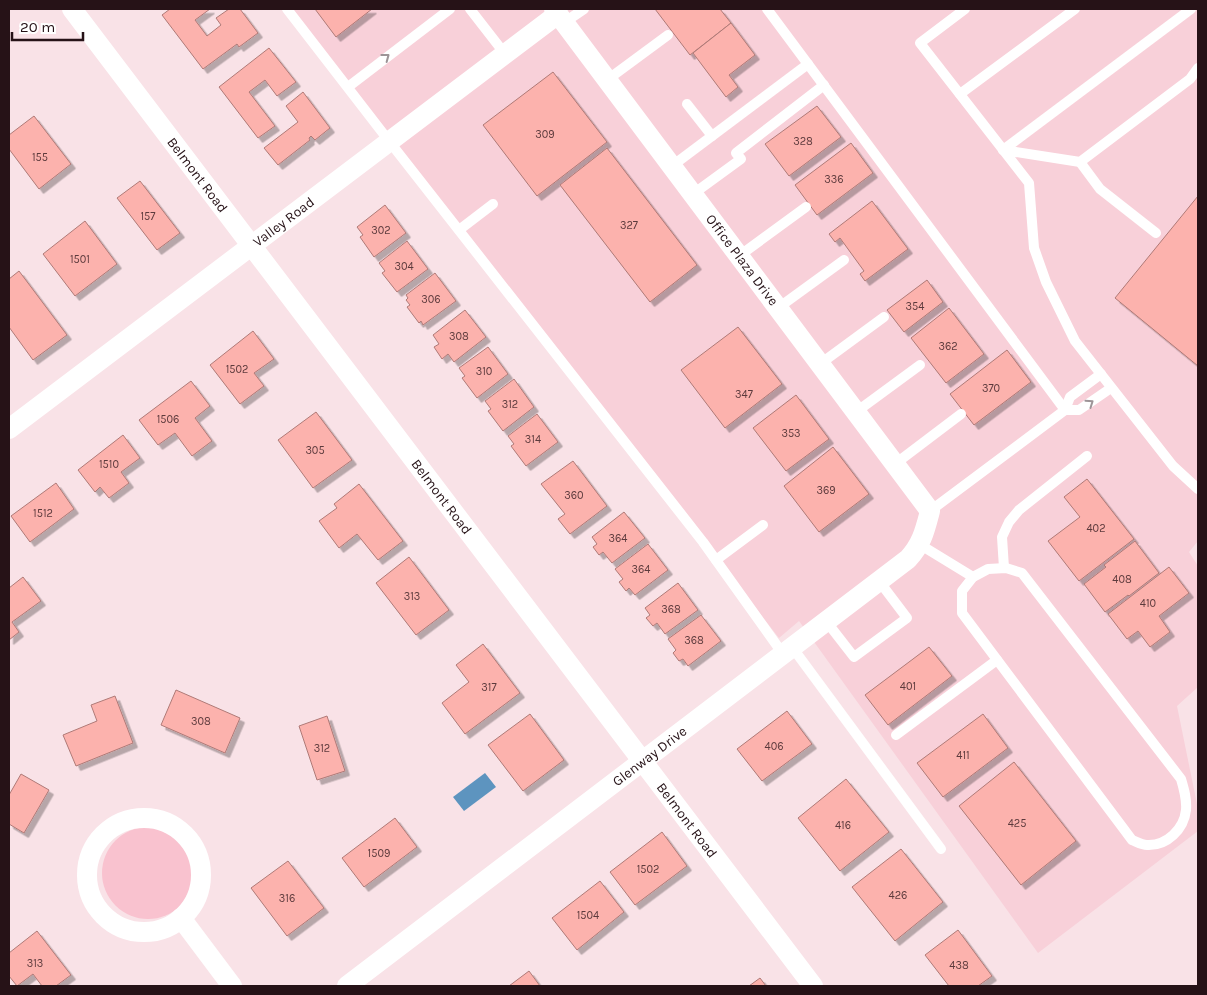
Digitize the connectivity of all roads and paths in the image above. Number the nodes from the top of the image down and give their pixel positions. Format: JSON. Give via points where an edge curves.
{"nodes":[{"id":1,"x":72,"y":9,"type":"edge"},
{"id":2,"x":287,"y":9,"type":"edge"},
{"id":3,"x":450,"y":9,"type":"edge"},
{"id":4,"x":470,"y":9,"type":"edge"},
{"id":5,"x":584,"y":9,"type":"edge"},
{"id":6,"x":767,"y":9,"type":"edge"},
{"id":7,"x":965,"y":9,"type":"edge"},
{"id":8,"x":1075,"y":9,"type":"edge"},
{"id":9,"x":1191,"y":9,"type":"edge"},
{"id":10,"x":559,"y":15,"type":"edge"},
{"id":11,"x":668,"y":35,"type":"dead end"},
{"id":12,"x":505,"y":54,"type":"junction"},
{"id":13,"x":808,"y":64,"type":"junction"},
{"id":14,"x":1198,"y":68,"type":"edge"},
{"id":15,"x":607,"y":80,"type":"junction"},
{"id":16,"x":824,"y":85,"type":"junction"},
{"id":17,"x":348,"y":87,"type":"junction"},
{"id":18,"x":960,"y":94,"type":"junction"},
{"id":19,"x":687,"y":104,"type":"dead end"},
{"id":20,"x":712,"y":136,"type":"junction"},
{"id":21,"x":389,"y":141,"type":"junction"},
{"id":22,"x":1003,"y":150,"type":"junction"},
{"id":23,"x":1080,"y":162,"type":"junction"},
{"id":24,"x":672,"y":166,"type":"junction"},
{"id":25,"x":693,"y":194,"type":"junction"},
{"id":26,"x":492,"y":204,"type":"dead end"},
{"id":27,"x":806,"y":207,"type":"dead end"},
{"id":28,"x":459,"y":230,"type":"junction"},
{"id":29,"x":1156,"y":233,"type":"dead end"},
{"id":30,"x":251,"y":246,"type":"junction"},
{"id":31,"x":739,"y":256,"type":"junction"},
{"id":32,"x":844,"y":260,"type":"dead end"},
{"id":33,"x":778,"y":308,"type":"junction"},
{"id":34,"x":884,"y":317,"type":"dead end"},
{"id":35,"x":820,"y":364,"type":"junction"},
{"id":36,"x":920,"y":366,"type":"dead end"},
{"id":37,"x":1101,"y":374,"type":"junction"},
{"id":38,"x":1112,"y":388,"type":"junction"},
{"id":39,"x":1066,"y":410,"type":"junction"},
{"id":40,"x":856,"y":412,"type":"junction"},
{"id":41,"x":961,"y":414,"type":"dead end"},
{"id":42,"x":9,"y":429,"type":"edge"},
{"id":43,"x":1087,"y":456,"type":"dead end"},
{"id":44,"x":896,"y":464,"type":"junction"},
{"id":45,"x":1198,"y":489,"type":"edge"},
{"id":46,"x":930,"y":511,"type":"junction"},
{"id":47,"x":763,"y":525,"type":"dead end"},
{"id":48,"x":919,"y":544,"type":"junction"},
{"id":49,"x":716,"y":560,"type":"junction"},
{"id":50,"x":1004,"y":568,"type":"junction"},
{"id":51,"x":973,"y":577,"type":"junction"},
{"id":52,"x":879,"y":581,"type":"junction"},
{"id":53,"x":826,"y":621,"type":"junction"},
{"id":54,"x":787,"y":651,"type":"junction"},
{"id":55,"x":997,"y":660,"type":"junction"},
{"id":56,"x":896,"y":735,"type":"dead end"},
{"id":57,"x":643,"y":761,"type":"junction"},
{"id":58,"x":940,"y":849,"type":"dead end"},
{"id":59,"x":181,"y":918,"type":"junction"},
{"id":60,"x":232,"y":986,"type":"edge"},
{"id":61,"x":347,"y":986,"type":"edge"},
{"id":62,"x":813,"y":986,"type":"edge"}],
"edges":[{"from":1,"to":30,"type":"street","name":"Belmont Road"},
{"from":2,"to":17,"type":"lane"},
{"from":17,"to":3,"type":"lane","one_way":true},
{"from":4,"to":12,"type":"lane"},
{"from":5,"to":10,"type":"lane"},
{"from":6,"to":13,"type":"lane"},
{"from":7,"to":18,"type":"lane","via":[[920,43]]},
{"from":8,"to":18,"type":"lane"},
{"from":9,"to":22,"type":"lane"},
{"from":10,"to":12,"type":"street","name":"Valley Road"},
{"from":10,"to":15,"type":"street","name":"Office Plaza Drive"},
{"from":11,"to":15,"type":"lane"},
{"from":12,"to":21,"type":"street","name":"Valley Road"},
{"from":13,"to":16,"type":"lane"},
{"from":13,"to":20,"type":"lane"},
{"from":14,"to":23,"type":"lane","via":[[1190,79]]},
{"from":15,"to":24,"type":"street","name":"Office Plaza Drive"},
{"from":16,"to":25,"type":"lane","via":[[736,153],[741,159]]},
{"from":16,"to":39,"type":"lane"},
{"from":17,"to":21,"type":"lane"},
{"from":18,"to":22,"type":"lane"},
{"from":19,"to":20,"type":"lane"},
{"from":20,"to":24,"type":"lane"},
{"from":21,"to":28,"type":"lane"},
{"from":21,"to":30,"type":"street","name":"Valley Road"},
{"from":22,"to":23,"type":"lane"},
{"from":22,"to":37,"type":"lane","via":[[1029,184],[1034,248],[1046,282],[1075,341]]},
{"from":23,"to":29,"type":"lane","via":[[1100,189]]},
{"from":24,"to":25,"type":"street","name":"Office Plaza Drive"},
{"from":25,"to":31,"type":"street","name":"Office Plaza Drive"},
{"from":26,"to":28,"type":"lane"},
{"from":27,"to":31,"type":"lane"},
{"from":28,"to":49,"type":"lane"},
{"from":30,"to":42,"type":"street","name":"Valley Road"},
{"from":30,"to":57,"type":"street","name":"Belmont Road"},
{"from":31,"to":33,"type":"street","name":"Office Plaza Drive"},
{"from":32,"to":33,"type":"lane"},
{"from":33,"to":35,"type":"street","name":"Office Plaza Drive"},
{"from":34,"to":35,"type":"lane"},
{"from":35,"to":40,"type":"street","name":"Office Plaza Drive"},
{"from":36,"to":40,"type":"lane"},
{"from":37,"to":38,"type":"lane"},
{"from":37,"to":39,"type":"lane","via":[[1070,397]]},
{"from":39,"to":38,"type":"lane","one_way":true,"via":[[1079,410]]},
{"from":38,"to":45,"type":"lane","via":[[1173,466]]},
{"from":39,"to":46,"type":"lane"},
{"from":40,"to":44,"type":"street","name":"Office Plaza Drive"},
{"from":41,"to":44,"type":"lane"},
{"from":43,"to":50,"type":"lane","via":[[1019,510],[1009,522],[1002,537]]},
{"from":44,"to":46,"type":"street","name":"Office Plaza Drive"},
{"from":46,"to":48,"type":"street","name":"Glenway Drive"},
{"from":47,"to":49,"type":"lane"},
{"from":48,"to":51,"type":"lane"},
{"from":48,"to":52,"type":"street","name":"Glenway Drive","via":[[908,559]]},
{"from":49,"to":54,"type":"lane"},
{"from":50,"to":51,"type":"lane","via":[[988,569]]},
{"from":50,"to":55,"type":"lane","via":[[1022,573],[1181,779],[1186,810],[1182,824],[1172,838],[1160,844],[1145,845],[1132,840]]},
{"from":51,"to":55,"type":"lane","via":[[962,590],[962,612]]},
{"from":52,"to":53,"type":"street","name":"Glenway Drive"},
{"from":52,"to":53,"type":"lane","via":[[907,618],[854,657]]},
{"from":53,"to":54,"type":"street","name":"Glenway Drive"},
{"from":54,"to":57,"type":"street","name":"Glenway Drive"},
{"from":54,"to":58,"type":"lane"},
{"from":55,"to":56,"type":"lane"},
{"from":57,"to":61,"type":"street","name":"Glenway Drive"},
{"from":57,"to":62,"type":"street","name":"Belmont Road"},
{"from":59,"to":59,"type":"street","via":[[196,898],[201,878],[199,858],[187,836],[172,823],[152,817],[132,818],[103,833],[91,850],[86,869],[87,889],[98,911],[114,924],[132,932],[153,932]]},
{"from":59,"to":60,"type":"street"}]}
